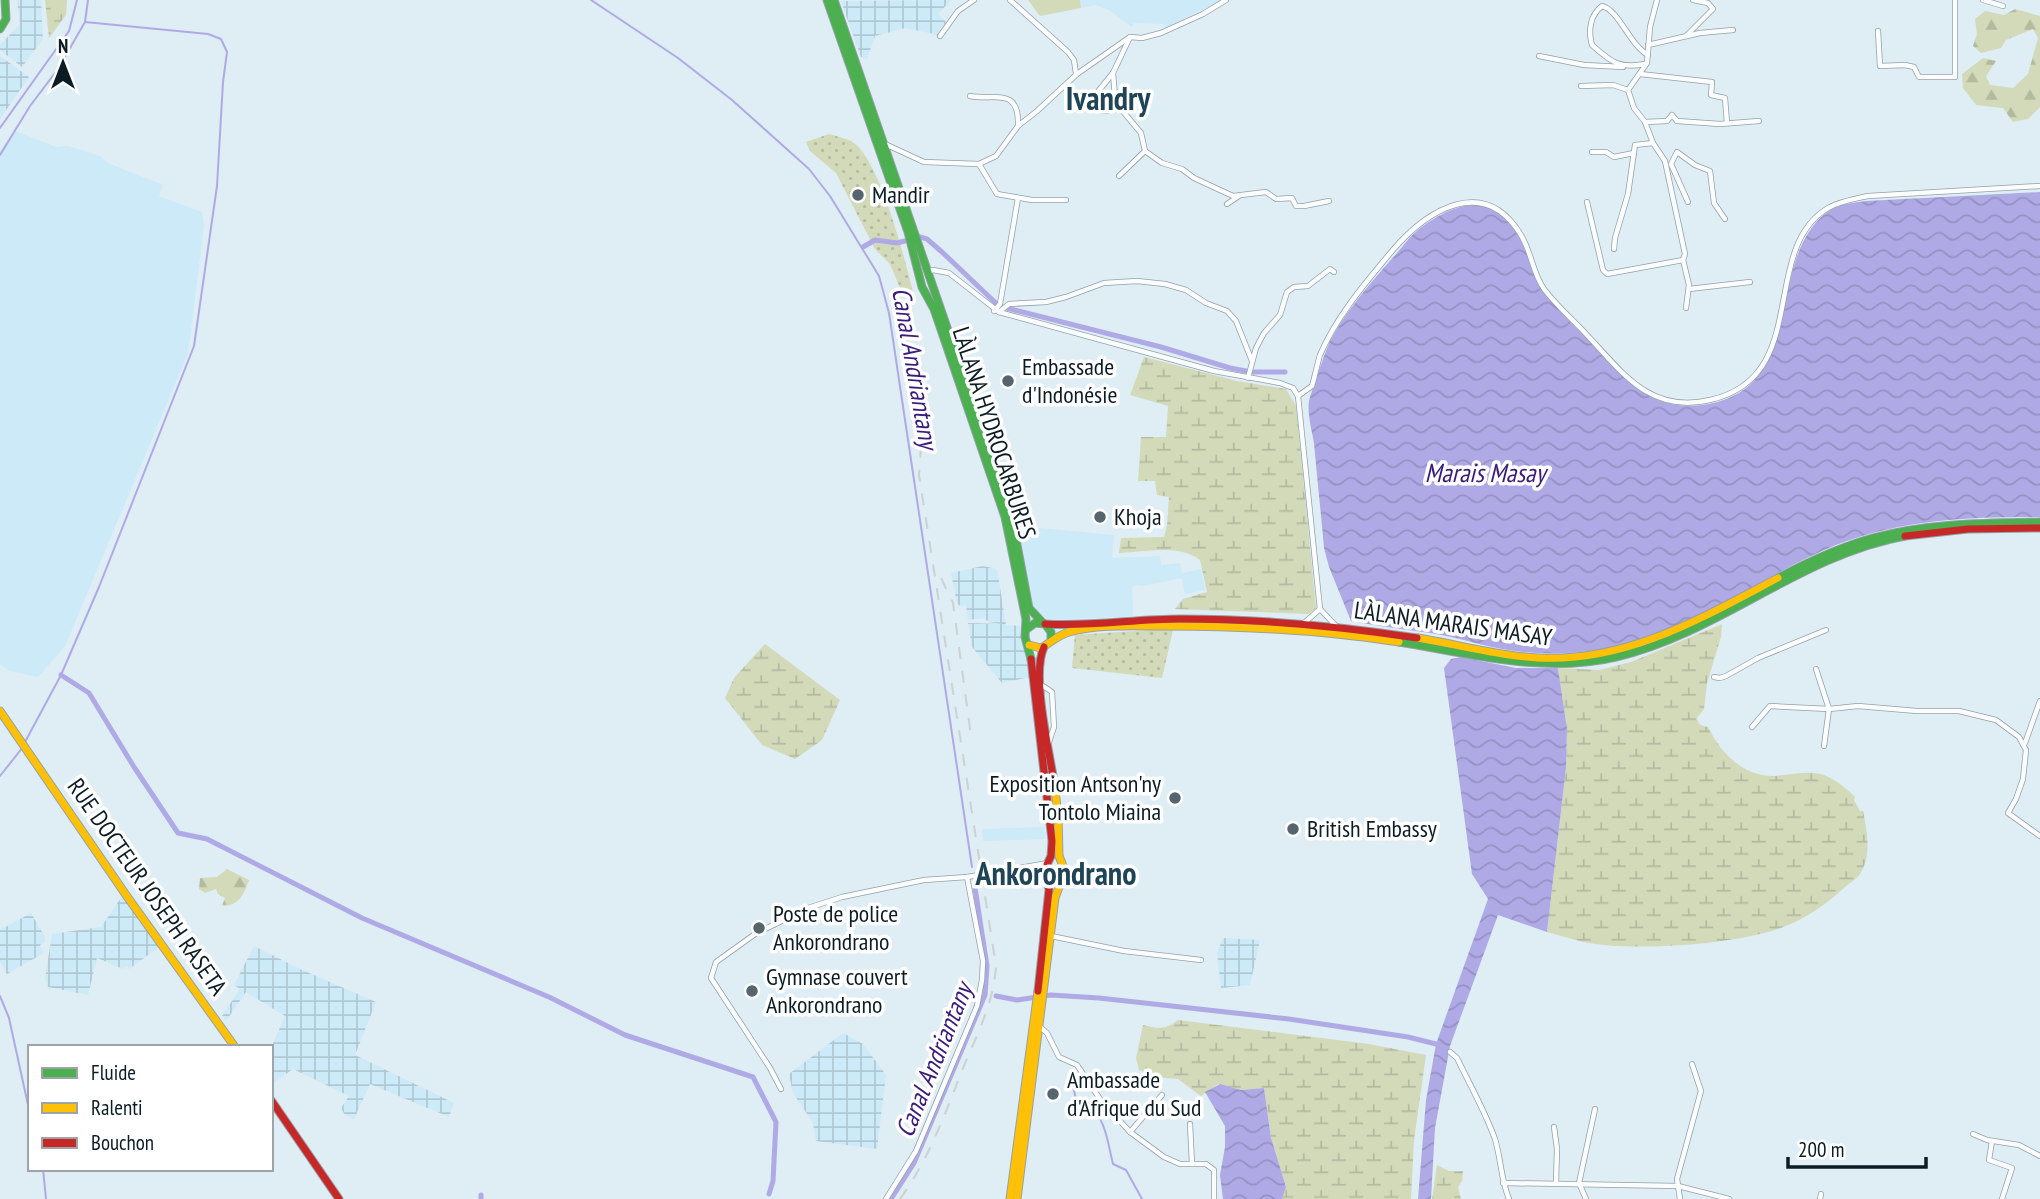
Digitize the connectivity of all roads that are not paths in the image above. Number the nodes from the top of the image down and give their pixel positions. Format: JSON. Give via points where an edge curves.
{"nodes":[{"id":1,"x":5,"y":0,"type":"edge"},
{"id":2,"x":827,"y":0,"type":"edge"},
{"id":3,"x":834,"y":0,"type":"edge"},
{"id":4,"x":974,"y":0,"type":"edge"},
{"id":5,"x":1010,"y":0,"type":"edge"},
{"id":6,"x":1226,"y":0,"type":"edge"},
{"id":7,"x":1657,"y":0,"type":"edge"},
{"id":8,"x":1693,"y":0,"type":"edge"},
{"id":9,"x":1955,"y":0,"type":"edge"},
{"id":10,"x":1983,"y":0,"type":"edge"},
{"id":11,"x":2003,"y":6,"type":"dead end"},
{"id":12,"x":0,"y":29,"type":"edge"},
{"id":13,"x":1733,"y":30,"type":"dead end"},
{"id":14,"x":1878,"y":31,"type":"dead end"},
{"id":15,"x":940,"y":36,"type":"dead end"},
{"id":16,"x":1686,"y":36,"type":"junction"},
{"id":17,"x":1130,"y":37,"type":"junction"},
{"id":18,"x":1648,"y":45,"type":"junction"},
{"id":19,"x":1648,"y":55,"type":"junction"},
{"id":20,"x":1538,"y":56,"type":"dead end"},
{"id":21,"x":1647,"y":64,"type":"junction"},
{"id":22,"x":1628,"y":67,"type":"junction"},
{"id":23,"x":1113,"y":74,"type":"junction"},
{"id":24,"x":1640,"y":74,"type":"junction"},
{"id":25,"x":1077,"y":75,"type":"junction"},
{"id":26,"x":1581,"y":86,"type":"dead end"},
{"id":27,"x":1628,"y":90,"type":"junction"},
{"id":28,"x":970,"y":96,"type":"dead end"},
{"id":29,"x":1121,"y":109,"type":"junction"},
{"id":30,"x":1759,"y":121,"type":"dead end"},
{"id":31,"x":1645,"y":122,"type":"junction"},
{"id":32,"x":1727,"y":123,"type":"junction"},
{"id":33,"x":1018,"y":125,"type":"junction"},
{"id":34,"x":1653,"y":143,"type":"junction"},
{"id":35,"x":885,"y":144,"type":"junction"},
{"id":36,"x":1145,"y":151,"type":"junction"},
{"id":37,"x":1592,"y":152,"type":"dead end"},
{"id":38,"x":1634,"y":153,"type":"junction"},
{"id":39,"x":1665,"y":161,"type":"junction"},
{"id":40,"x":979,"y":164,"type":"junction"},
{"id":41,"x":1671,"y":164,"type":"junction"},
{"id":42,"x":1119,"y":176,"type":"dead end"},
{"id":43,"x":2040,"y":186,"type":"edge"},
{"id":44,"x":1239,"y":196,"type":"junction"},
{"id":45,"x":1018,"y":198,"type":"junction"},
{"id":46,"x":1066,"y":200,"type":"dead end"},
{"id":47,"x":1329,"y":201,"type":"dead end"},
{"id":48,"x":1587,"y":202,"type":"dead end"},
{"id":49,"x":1688,"y":202,"type":"dead end"},
{"id":50,"x":1227,"y":204,"type":"dead end"},
{"id":51,"x":1725,"y":219,"type":"dead end"},
{"id":52,"x":911,"y":232,"type":"junction"},
{"id":53,"x":914,"y":242,"type":"junction"},
{"id":54,"x":1614,"y":249,"type":"dead end"},
{"id":55,"x":1683,"y":260,"type":"junction"},
{"id":56,"x":927,"y":272,"type":"junction"},
{"id":57,"x":1334,"y":272,"type":"dead end"},
{"id":58,"x":1750,"y":282,"type":"dead end"},
{"id":59,"x":928,"y":285,"type":"junction"},
{"id":60,"x":1689,"y":289,"type":"junction"},
{"id":61,"x":1686,"y":308,"type":"dead end"},
{"id":62,"x":998,"y":309,"type":"junction"},
{"id":63,"x":1251,"y":363,"type":"junction"},
{"id":64,"x":1248,"y":376,"type":"junction"},
{"id":65,"x":1298,"y":396,"type":"junction"},
{"id":66,"x":2040,"y":522,"type":"edge"},
{"id":67,"x":2040,"y":528,"type":"edge"},
{"id":68,"x":1730,"y":607,"type":"junction"},
{"id":69,"x":1320,"y":609,"type":"junction"},
{"id":70,"x":1044,"y":623,"type":"junction"},
{"id":71,"x":1303,"y":624,"type":"junction"},
{"id":72,"x":1336,"y":626,"type":"junction"},
{"id":73,"x":1826,"y":630,"type":"dead end"},
{"id":74,"x":1026,"y":631,"type":"junction"},
{"id":75,"x":1029,"y":645,"type":"junction"},
{"id":76,"x":1047,"y":645,"type":"junction"},
{"id":77,"x":1483,"y":655,"type":"junction"},
{"id":78,"x":1816,"y":669,"type":"dead end"},
{"id":79,"x":1714,"y":677,"type":"dead end"},
{"id":80,"x":2040,"y":701,"type":"edge"},
{"id":81,"x":1829,"y":709,"type":"junction"},
{"id":82,"x":0,"y":711,"type":"edge"},
{"id":83,"x":1752,"y":727,"type":"dead end"},
{"id":84,"x":2025,"y":744,"type":"junction"},
{"id":85,"x":1824,"y":746,"type":"dead end"},
{"id":86,"x":2040,"y":836,"type":"edge"},
{"id":87,"x":1049,"y":863,"type":"junction"},
{"id":88,"x":1062,"y":864,"type":"junction"},
{"id":89,"x":1025,"y":867,"type":"junction"},
{"id":90,"x":967,"y":877,"type":"junction"},
{"id":91,"x":1047,"y":877,"type":"junction"},
{"id":92,"x":1060,"y":879,"type":"junction"},
{"id":93,"x":1051,"y":936,"type":"junction"},
{"id":94,"x":1201,"y":960,"type":"dead end"},
{"id":95,"x":1041,"y":996,"type":"junction"},
{"id":96,"x":1040,"y":1027,"type":"junction"},
{"id":97,"x":234,"y":1045,"type":"edge"},
{"id":98,"x":1450,"y":1052,"type":"dead end"},
{"id":99,"x":1692,"y":1064,"type":"dead end"},
{"id":100,"x":781,"y":1088,"type":"dead end"},
{"id":101,"x":1162,"y":1095,"type":"dead end"},
{"id":102,"x":273,"y":1103,"type":"edge"},
{"id":103,"x":1595,"y":1110,"type":"dead end"},
{"id":104,"x":1190,"y":1124,"type":"dead end"},
{"id":105,"x":1554,"y":1126,"type":"dead end"},
{"id":106,"x":1130,"y":1132,"type":"junction"},
{"id":107,"x":1973,"y":1134,"type":"dead end"},
{"id":108,"x":1992,"y":1141,"type":"junction"},
{"id":109,"x":2040,"y":1156,"type":"edge"},
{"id":110,"x":1192,"y":1164,"type":"junction"},
{"id":111,"x":1503,"y":1183,"type":"junction"},
{"id":112,"x":1556,"y":1183,"type":"junction"},
{"id":113,"x":1579,"y":1183,"type":"junction"},
{"id":114,"x":1678,"y":1186,"type":"junction"},
{"id":115,"x":339,"y":1199,"type":"edge"},
{"id":116,"x":886,"y":1199,"type":"edge"},
{"id":117,"x":1010,"y":1199,"type":"edge"},
{"id":118,"x":1017,"y":1199,"type":"edge"},
{"id":119,"x":1213,"y":1199,"type":"edge"},
{"id":120,"x":1509,"y":1199,"type":"edge"},
{"id":121,"x":1586,"y":1199,"type":"edge"},
{"id":122,"x":1680,"y":1199,"type":"edge"},
{"id":123,"x":1729,"y":1199,"type":"edge"},
{"id":124,"x":2002,"y":1199,"type":"edge"}],
"edges":[{"from":1,"to":12,"type":"main road","via":[[6,19]]},
{"from":2,"to":52,"type":"main road"},
{"from":3,"to":35,"type":"main road"},
{"from":4,"to":15,"type":"street"},
{"from":5,"to":25,"type":"street","via":[[1068,51]]},
{"from":6,"to":17,"type":"street","via":[[1161,33]]},
{"from":7,"to":18,"type":"street"},
{"from":8,"to":16,"type":"street","via":[[1709,3],[1713,9]]},
{"from":9,"to":14,"type":"street","via":[[1955,77],[1919,77],[1913,67],[1880,66]]},
{"from":10,"to":11,"type":"street"},
{"from":13,"to":16,"type":"street"},
{"from":16,"to":18,"type":"street"},
{"from":17,"to":23,"type":"street"},
{"from":17,"to":25,"type":"street"},
{"from":18,"to":19,"type":"street"},
{"from":19,"to":21,"type":"street"},
{"from":19,"to":22,"type":"street","via":[[1610,8],[1598,8],[1590,30],[1592,46],[1606,59]]},
{"from":20,"to":22,"type":"street"},
{"from":21,"to":22,"type":"street"},
{"from":21,"to":24,"type":"street"},
{"from":23,"to":29,"type":"street"},
{"from":23,"to":29,"type":"street","via":[[1091,104],[1104,111]]},
{"from":24,"to":27,"type":"street"},
{"from":24,"to":32,"type":"street","via":[[1712,82],[1711,95],[1725,98]]},
{"from":25,"to":33,"type":"street"},
{"from":26,"to":27,"type":"street","via":[[1613,85]]},
{"from":27,"to":31,"type":"street"},
{"from":28,"to":33,"type":"street","via":[[1011,100]]},
{"from":29,"to":36,"type":"street","via":[[1141,133]]},
{"from":30,"to":32,"type":"street"},
{"from":31,"to":32,"type":"street","via":[[1667,121],[1672,116],[1677,121]]},
{"from":31,"to":34,"type":"street"},
{"from":33,"to":40,"type":"street","via":[[996,156]]},
{"from":34,"to":38,"type":"street","via":[[1635,145]]},
{"from":34,"to":39,"type":"street"},
{"from":35,"to":40,"type":"street","via":[[924,162]]},
{"from":35,"to":52,"type":"main road"},
{"from":36,"to":42,"type":"street"},
{"from":36,"to":44,"type":"street"},
{"from":37,"to":38,"type":"street","via":[[1614,157]]},
{"from":38,"to":54,"type":"street"},
{"from":39,"to":41,"type":"street"},
{"from":39,"to":55,"type":"street"},
{"from":40,"to":45,"type":"street","via":[[996,194]]},
{"from":41,"to":49,"type":"street"},
{"from":41,"to":51,"type":"street","via":[[1677,152],[1710,171],[1714,203]]},
{"from":43,"to":65,"type":"street","via":[[1868,196],[1826,209],[1801,237],[1778,332],[1762,367],[1735,390],[1693,402],[1665,400],[1635,386],[1542,287],[1527,247],[1506,216],[1489,204],[1468,201],[1450,205],[1405,236],[1365,283],[1328,338],[1312,386]]},
{"from":44,"to":47,"type":"street","via":[[1266,192],[1272,198],[1292,198],[1296,206]]},
{"from":44,"to":50,"type":"street"},
{"from":45,"to":46,"type":"street"},
{"from":45,"to":62,"type":"street"},
{"from":48,"to":55,"type":"street","via":[[1607,274]]},
{"from":52,"to":53,"type":"main road"},
{"from":53,"to":56,"type":"main road","name":"LÀLANA HYDROCARBURES"},
{"from":53,"to":59,"type":"main road","name":"LÀLANA HYDROCARBURES"},
{"from":55,"to":60,"type":"street"},
{"from":56,"to":59,"type":"main road","name":"LÀLANA HYDROCARBURES"},
{"from":56,"to":62,"type":"street","via":[[949,273]]},
{"from":57,"to":63,"type":"street","via":[[1330,268],[1308,286],[1290,289]]},
{"from":58,"to":60,"type":"street"},
{"from":59,"to":70,"type":"main road","name":"LÀLANA HYDROCARBURES","via":[[1001,484],[1029,608]]},
{"from":59,"to":74,"type":"main road","name":"LÀLANA HYDROCARBURES","via":[[1005,517]]},
{"from":60,"to":61,"type":"street"},
{"from":62,"to":63,"type":"street","via":[[1009,303],[1046,302],[1104,283],[1165,284],[1227,312],[1236,321]]},
{"from":62,"to":64,"type":"street","via":[[1214,371]]},
{"from":63,"to":64,"type":"street"},
{"from":64,"to":65,"type":"street","via":[[1293,388]]},
{"from":65,"to":69,"type":"street"},
{"from":66,"to":68,"type":"main road","name":"LÀLANA MARAIS MASAY","via":[[1947,524],[1874,537],[1822,556]]},
{"from":67,"to":68,"type":"main road","name":"LÀLANA MARAIS MASAY","via":[[1901,536],[1851,551]]},
{"from":68,"to":77,"type":"main road","name":"LÀLANA MARAIS MASAY","via":[[1650,647],[1605,659],[1521,665]]},
{"from":69,"to":71,"type":"street"},
{"from":69,"to":72,"type":"street"},
{"from":70,"to":71,"type":"main road","name":"LÀLANA MARAIS MASAY","via":[[1175,619]]},
{"from":70,"to":74,"type":"main road","via":[[1035,623]]},
{"from":70,"to":76,"type":"main road","via":[[1051,632]]},
{"from":71,"to":72,"type":"main road","name":"LÀLANA MARAIS MASAY"},
{"from":72,"to":77,"type":"main road","name":"LÀLANA MARAIS MASAY","via":[[1420,638]]},
{"from":73,"to":79,"type":"street","via":[[1726,676]]},
{"from":74,"to":75,"type":"main road"},
{"from":75,"to":76,"type":"main road"},
{"from":75,"to":87,"type":"main road","via":[[1050,815]]},
{"from":76,"to":77,"type":"main road","name":"LÀLANA MARAIS MASAY","via":[[1068,632],[1108,628],[1245,626],[1352,635]]},
{"from":76,"to":88,"type":"main road","via":[[1039,658],[1040,684]]},
{"from":78,"to":81,"type":"street"},
{"from":80,"to":84,"type":"street"},
{"from":81,"to":83,"type":"street","via":[[1770,706]]},
{"from":81,"to":84,"type":"street","via":[[1858,706],[1966,712],[1996,720]]},
{"from":81,"to":85,"type":"street"},
{"from":82,"to":97,"type":"main road","name":"RUE DOCTEUR JOSEPH RASETA"},
{"from":84,"to":86,"type":"street","via":[[2022,779],[2008,813]]},
{"from":87,"to":88,"type":"main road"},
{"from":87,"to":89,"type":"street"},
{"from":87,"to":91,"type":"main road"},
{"from":88,"to":92,"type":"main road","via":[[1065,873]]},
{"from":89,"to":90,"type":"street"},
{"from":89,"to":91,"type":"street"},
{"from":90,"to":100,"type":"street","via":[[924,880],[820,904],[755,934],[716,962],[711,978]]},
{"from":90,"to":116,"type":"street","via":[[982,961],[976,1006],[916,1151]]},
{"from":91,"to":92,"type":"main road"},
{"from":91,"to":95,"type":"main road"},
{"from":92,"to":93,"type":"main road"},
{"from":93,"to":94,"type":"street"},
{"from":93,"to":95,"type":"main road"},
{"from":95,"to":96,"type":"main road"},
{"from":95,"to":117,"type":"main road"},
{"from":96,"to":106,"type":"street","via":[[1059,1057],[1077,1065]]},
{"from":96,"to":118,"type":"main road"},
{"from":98,"to":111,"type":"street","via":[[1484,1112],[1496,1142]]},
{"from":99,"to":114,"type":"street","via":[[1701,1091]]},
{"from":101,"to":106,"type":"street"},
{"from":102,"to":115,"type":"main road"},
{"from":103,"to":113,"type":"street"},
{"from":104,"to":110,"type":"street"},
{"from":105,"to":112,"type":"street"},
{"from":106,"to":110,"type":"street","via":[[1164,1157]]},
{"from":107,"to":108,"type":"street"},
{"from":108,"to":109,"type":"street","via":[[2019,1145]]},
{"from":108,"to":124,"type":"street","via":[[1989,1160],[2012,1168]]},
{"from":110,"to":119,"type":"street","via":[[1206,1164],[1214,1170]]},
{"from":111,"to":112,"type":"street"},
{"from":111,"to":120,"type":"street"},
{"from":112,"to":113,"type":"street"},
{"from":113,"to":114,"type":"street"},
{"from":113,"to":121,"type":"street"},
{"from":114,"to":122,"type":"street"},
{"from":114,"to":123,"type":"street"}]}
